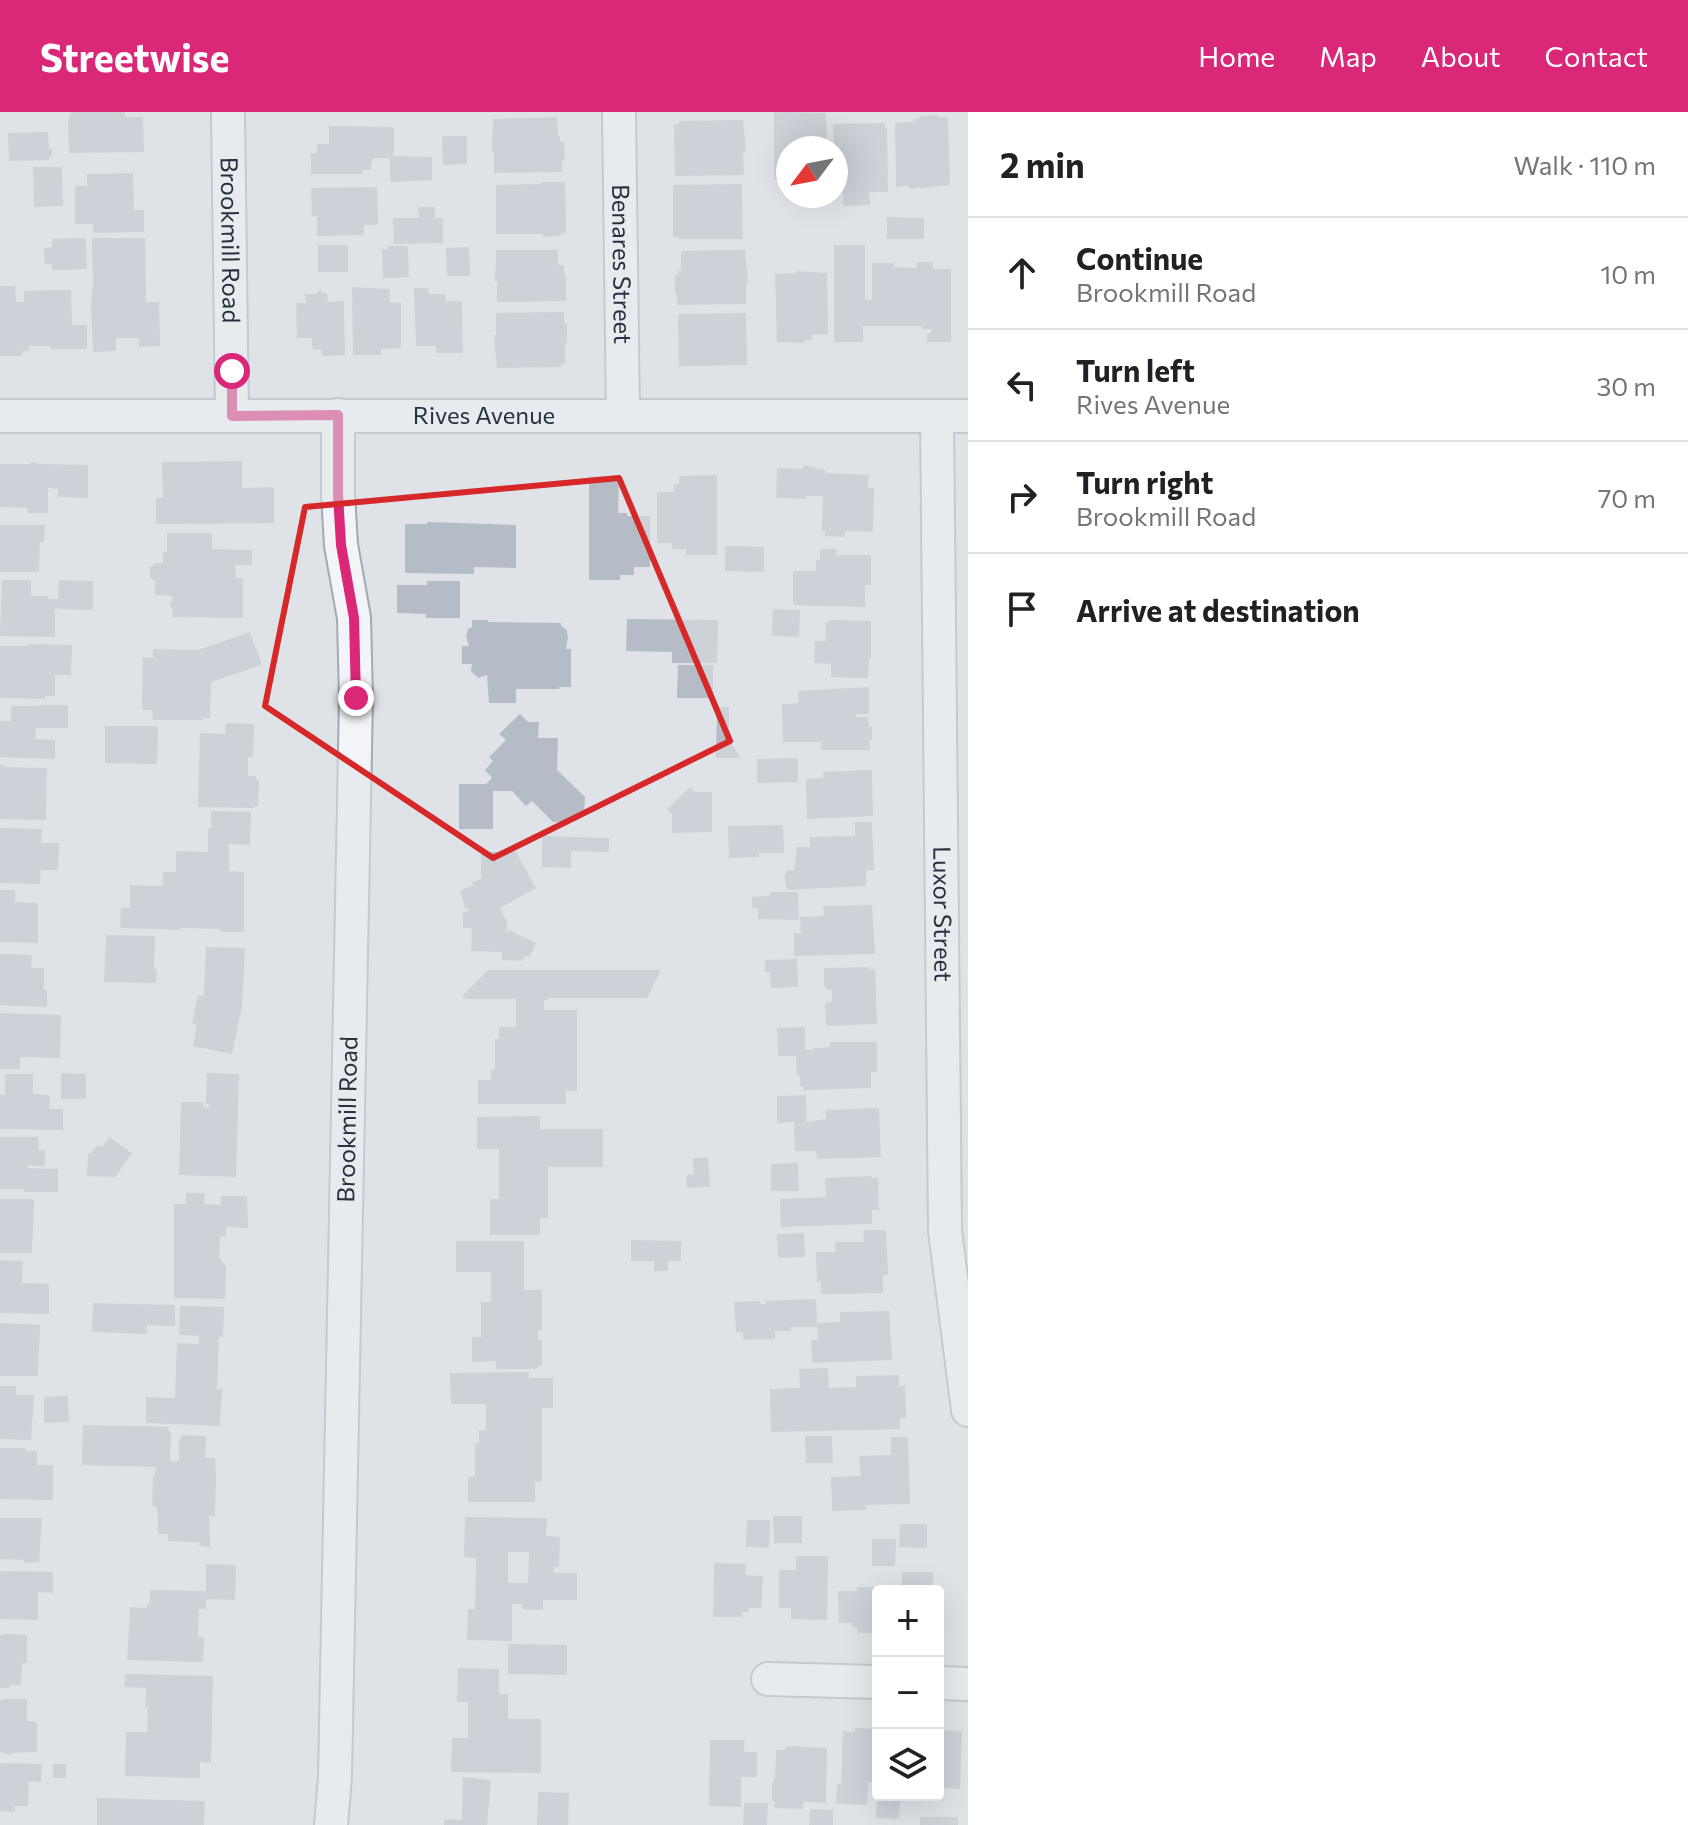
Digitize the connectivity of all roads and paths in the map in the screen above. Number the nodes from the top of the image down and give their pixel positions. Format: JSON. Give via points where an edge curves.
{"nodes":[{"id":1,"x":228,"y":112,"type":"edge"},
{"id":2,"x":619,"y":112,"type":"edge"},
{"id":3,"x":338,"y":415,"type":"junction"},
{"id":4,"x":0,"y":416,"type":"edge"},
{"id":5,"x":232,"y":416,"type":"junction"},
{"id":6,"x":623,"y":416,"type":"junction"},
{"id":7,"x":953,"y":416,"type":"edge"},
{"id":8,"x":968,"y":1410,"type":"edge"},
{"id":9,"x":768,"y":1679,"type":"dead end"},
{"id":10,"x":872,"y":1682,"type":"edge"},
{"id":11,"x":944,"y":1683,"type":"edge"},
{"id":12,"x":968,"y":1684,"type":"edge"},
{"id":13,"x":331,"y":1825,"type":"edge"}],
"edges":[{"from":1,"to":5,"type":"street","name":"Brookmill Road"},
{"from":2,"to":6,"type":"street","name":"Benares Street"},
{"from":3,"to":5,"type":"street","name":"Rives Avenue"},
{"from":3,"to":6,"type":"street","name":"Rives Avenue"},
{"from":3,"to":13,"type":"street","name":"Brookmill Road","via":[[341,545],[354,618],[356,698]]},
{"from":4,"to":5,"type":"street","name":"Rives Avenue"},
{"from":6,"to":7,"type":"street","name":"Rives Avenue"},
{"from":7,"to":8,"type":"street","name":"Luxor Street","via":[[945,1231]]},
{"from":9,"to":10,"type":"street"},
{"from":11,"to":12,"type":"street"}]}
